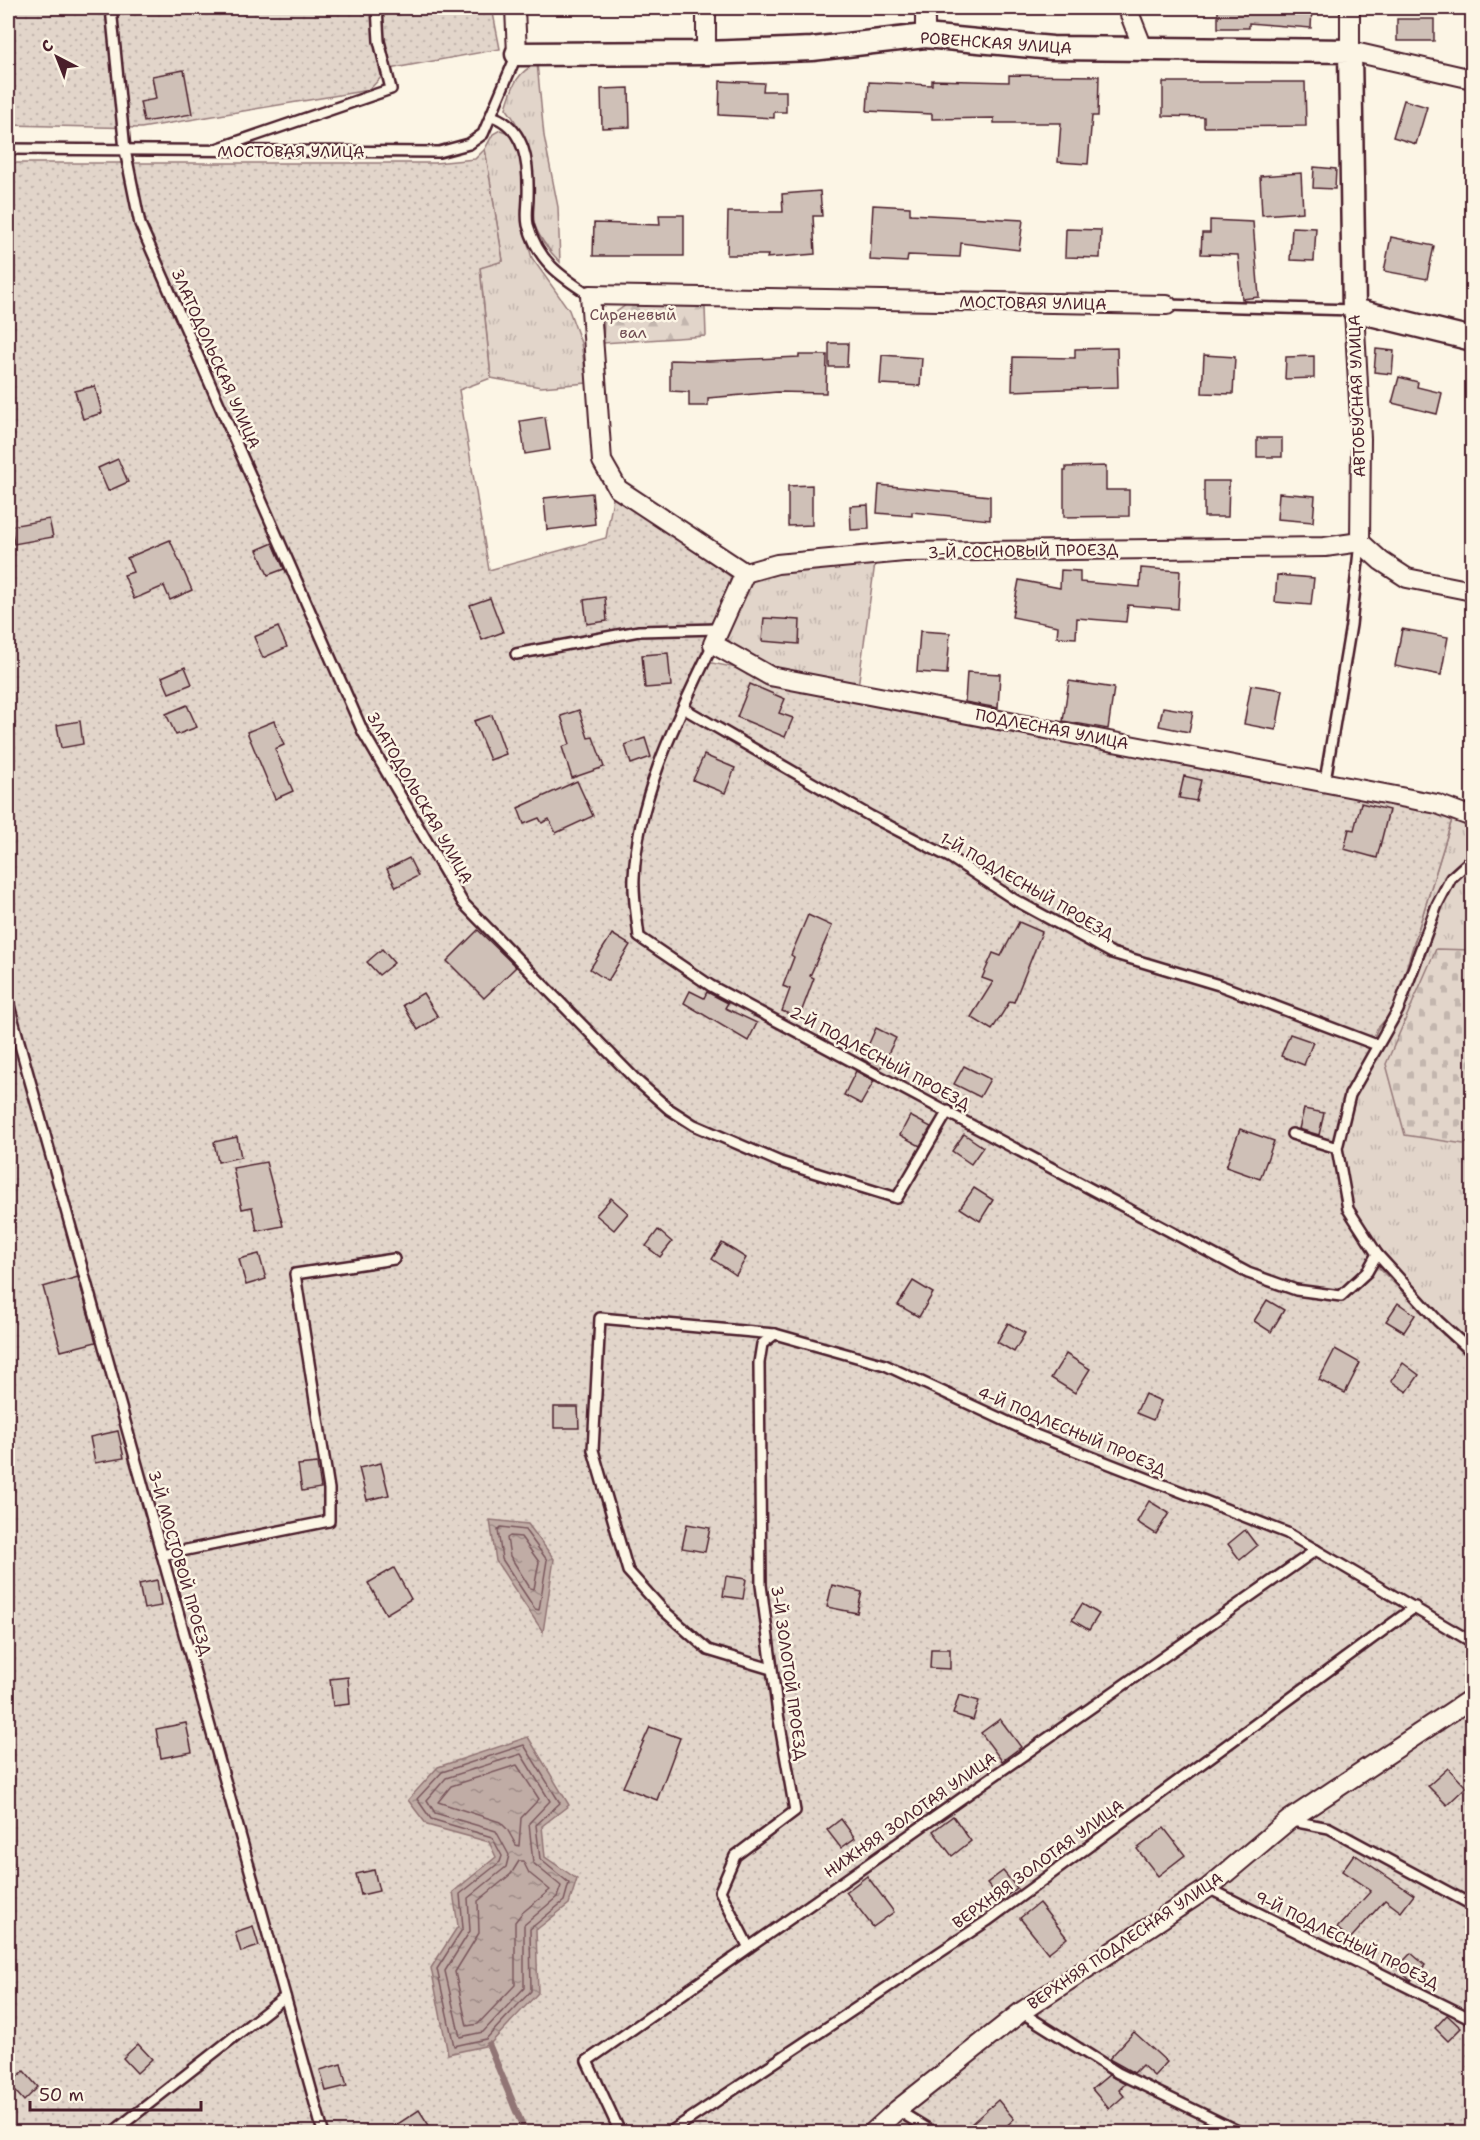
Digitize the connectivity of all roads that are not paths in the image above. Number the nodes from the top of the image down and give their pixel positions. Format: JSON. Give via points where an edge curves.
{"nodes":[{"id":1,"x":111,"y":8,"type":"edge"},
{"id":2,"x":377,"y":8,"type":"edge"},
{"id":3,"x":515,"y":8,"type":"edge"},
{"id":4,"x":706,"y":8,"type":"edge"},
{"id":5,"x":925,"y":8,"type":"edge"},
{"id":6,"x":1130,"y":8,"type":"edge"},
{"id":7,"x":1350,"y":8,"type":"edge"},
{"id":8,"x":925,"y":36,"type":"junction"},
{"id":9,"x":1143,"y":48,"type":"junction"},
{"id":10,"x":1350,"y":51,"type":"junction"},
{"id":11,"x":706,"y":53,"type":"junction"},
{"id":12,"x":518,"y":54,"type":"junction"},
{"id":13,"x":1473,"y":79,"type":"edge"},
{"id":14,"x":492,"y":116,"type":"junction"},
{"id":15,"x":8,"y":149,"type":"edge"},
{"id":16,"x":125,"y":150,"type":"junction"},
{"id":17,"x":210,"y":151,"type":"junction"},
{"id":18,"x":590,"y":295,"type":"junction"},
{"id":19,"x":1167,"y":305,"type":"joint"},
{"id":20,"x":1354,"y":310,"type":"junction"},
{"id":21,"x":1473,"y":339,"type":"edge"},
{"id":22,"x":1360,"y":542,"type":"junction"},
{"id":23,"x":745,"y":573,"type":"junction"},
{"id":24,"x":1473,"y":591,"type":"edge"},
{"id":25,"x":716,"y":637,"type":"junction"},
{"id":26,"x":516,"y":654,"type":"dead end"},
{"id":27,"x":683,"y":708,"type":"junction"},
{"id":28,"x":1325,"y":781,"type":"junction"},
{"id":29,"x":1473,"y":817,"type":"edge"},
{"id":30,"x":1473,"y":859,"type":"edge"},
{"id":31,"x":8,"y":1002,"type":"edge"},
{"id":32,"x":1377,"y":1045,"type":"junction"},
{"id":33,"x":948,"y":1111,"type":"junction"},
{"id":34,"x":1293,"y":1134,"type":"dead end"},
{"id":35,"x":1337,"y":1148,"type":"junction"},
{"id":36,"x":1377,"y":1254,"type":"junction"},
{"id":37,"x":394,"y":1259,"type":"dead end"},
{"id":38,"x":776,"y":1334,"type":"junction"},
{"id":39,"x":1473,"y":1352,"type":"edge"},
{"id":40,"x":1316,"y":1550,"type":"junction"},
{"id":41,"x":162,"y":1555,"type":"junction"},
{"id":42,"x":1415,"y":1606,"type":"junction"},
{"id":43,"x":1473,"y":1642,"type":"edge"},
{"id":44,"x":771,"y":1669,"type":"junction"},
{"id":45,"x":1473,"y":1698,"type":"edge"},
{"id":46,"x":1289,"y":1820,"type":"junction"},
{"id":47,"x":1208,"y":1888,"type":"junction"},
{"id":48,"x":1473,"y":1905,"type":"edge"},
{"id":49,"x":748,"y":1946,"type":"junction"},
{"id":50,"x":285,"y":1997,"type":"junction"},
{"id":51,"x":1021,"y":2012,"type":"junction"},
{"id":52,"x":1473,"y":2019,"type":"edge"},
{"id":53,"x":897,"y":2110,"type":"junction"},
{"id":54,"x":113,"y":2133,"type":"edge"},
{"id":55,"x":323,"y":2133,"type":"edge"},
{"id":56,"x":620,"y":2133,"type":"edge"},
{"id":57,"x":670,"y":2133,"type":"edge"},
{"id":58,"x":873,"y":2133,"type":"edge"},
{"id":59,"x":933,"y":2133,"type":"edge"},
{"id":60,"x":1240,"y":2133,"type":"edge"}],
"edges":[{"from":1,"to":16,"type":"lane","name":"ЗЛАТОДОЛЬСКАЯ УЛИЦА"},
{"from":2,"to":17,"type":"lane","via":[[379,41],[391,89]]},
{"from":3,"to":12,"type":"street"},
{"from":4,"to":11,"type":"street"},
{"from":5,"to":8,"type":"street"},
{"from":6,"to":9,"type":"street"},
{"from":7,"to":10,"type":"street","name":"АВТОБУСНАЯ УЛИЦА"},
{"from":8,"to":9,"type":"street","name":"РОВЕНСКАЯ УЛИЦА","via":[[1052,48]]},
{"from":8,"to":11,"type":"street","name":"РОВЕНСКАЯ УЛИЦА","via":[[812,49]]},
{"from":9,"to":10,"type":"street","name":"РОВЕНСКАЯ УЛИЦА"},
{"from":10,"to":13,"type":"street","name":"РОВЕНСКАЯ УЛИЦА"},
{"from":10,"to":20,"type":"street","name":"АВТОБУСНАЯ УЛИЦА"},
{"from":11,"to":12,"type":"street","name":"РОВЕНСКАЯ УЛИЦА"},
{"from":12,"to":14,"type":"lane","name":"МОСТОВАЯ УЛИЦА"},
{"from":14,"to":17,"type":"lane","name":"МОСТОВАЯ УЛИЦА","via":[[483,134],[469,144],[439,152]]},
{"from":14,"to":18,"type":"lane","via":[[507,121],[517,134],[526,159],[528,224],[541,254],[552,271]]},
{"from":15,"to":16,"type":"lane","name":"МОСТОВАЯ УЛИЦА"},
{"from":16,"to":17,"type":"lane","name":"МОСТОВАЯ УЛИЦА"},
{"from":16,"to":33,"type":"lane","name":"ЗЛАТОДОЛЬСКАЯ УЛИЦА","via":[[141,224],[363,732],[463,903],[634,1079],[669,1109],[723,1138],[780,1162],[897,1198]]},
{"from":18,"to":19,"type":"street","name":"МОСТОВАЯ УЛИЦА"},
{"from":18,"to":23,"type":"street","via":[[602,461],[618,489]]},
{"from":19,"to":20,"type":"lane","name":"МОСТОВАЯ УЛИЦА"},
{"from":20,"to":21,"type":"street","name":"МОСТОВАЯ УЛИЦА"},
{"from":20,"to":22,"type":"street","name":"АВТОБУСНАЯ УЛИЦА","via":[[1361,439]]},
{"from":22,"to":23,"type":"street","name":"3-Й СОСНОВЫЙ ПРОЕЗД","via":[[1325,547],[904,552],[777,564]]},
{"from":22,"to":24,"type":"street","via":[[1407,578]]},
{"from":22,"to":28,"type":"lane","name":"АВТОБУСНАЯ УЛИЦА","via":[[1351,626]]},
{"from":23,"to":25,"type":"street"},
{"from":25,"to":26,"type":"lane","via":[[639,631]]},
{"from":25,"to":27,"type":"lane","name":"2-Й ПОДЛЕСНЫЙ ПРОЕЗД"},
{"from":25,"to":28,"type":"street","name":"ПОДЛЕСНАЯ УЛИЦА","via":[[770,676]]},
{"from":27,"to":32,"type":"lane","name":"1-Й ПОДЛЕСНЫЙ ПРОЕЗД","via":[[1112,953],[1219,985]]},
{"from":27,"to":33,"type":"lane","name":"2-Й ПОДЛЕСНЫЙ ПРОЕЗД","via":[[641,816],[633,879],[639,937],[711,986]]},
{"from":28,"to":29,"type":"street","name":"ПОДЛЕСНАЯ УЛИЦА","via":[[1437,804]]},
{"from":30,"to":32,"type":"lane","via":[[1446,887],[1398,1010]]},
{"from":31,"to":41,"type":"lane","name":"3-Й МОСТОВОЙ ПРОЕЗД"},
{"from":32,"to":35,"type":"lane","via":[[1350,1095]]},
{"from":33,"to":36,"type":"lane","name":"2-Й ПОДЛЕСНЫЙ ПРОЕЗД","via":[[1248,1273],[1296,1290],[1341,1296],[1367,1272]]},
{"from":34,"to":35,"type":"lane"},
{"from":35,"to":36,"type":"lane","via":[[1348,1209]]},
{"from":36,"to":39,"type":"lane","via":[[1438,1321]]},
{"from":37,"to":41,"type":"lane","via":[[294,1274],[329,1489],[329,1521]]},
{"from":38,"to":40,"type":"lane","name":"4-Й ПОДЛЕСНЫЙ ПРОЕЗД","via":[[885,1365],[1038,1436],[1287,1533]]},
{"from":38,"to":44,"type":"lane","name":"3-Й ЗОЛОТОЙ ПРОЕЗД","via":[[762,1344],[759,1363],[761,1585]]},
{"from":38,"to":44,"type":"lane","name":"4-Й ПОДЛЕСНЫЙ ПРОЕЗД","via":[[600,1318],[593,1450],[628,1571],[663,1610],[708,1650]]},
{"from":40,"to":42,"type":"lane","name":"4-Й ПОДЛЕСНЫЙ ПРОЕЗД"},
{"from":40,"to":49,"type":"lane","name":"НИЖНЯЯ ЗОЛОТАЯ УЛИЦА"},
{"from":41,"to":50,"type":"lane","name":"3-Й МОСТОВОЙ ПРОЕЗД"},
{"from":42,"to":43,"type":"lane","name":"4-Й ПОДЛЕСНЫЙ ПРОЕЗД"},
{"from":42,"to":57,"type":"lane","name":"ВЕРХНЯЯ ЗОЛОТАЯ УЛИЦА","via":[[987,1921]]},
{"from":44,"to":49,"type":"lane","name":"3-Й ЗОЛОТОЙ ПРОЕЗД","via":[[795,1811],[735,1856],[720,1891]]},
{"from":45,"to":46,"type":"street","name":"ВЕРХНЯЯ ПОДЛЕСНАЯ УЛИЦА"},
{"from":46,"to":47,"type":"street","name":"ВЕРХНЯЯ ПОДЛЕСНАЯ УЛИЦА"},
{"from":46,"to":48,"type":"lane","via":[[1329,1828]]},
{"from":47,"to":51,"type":"street","name":"ВЕРХНЯЯ ПОДЛЕСНАЯ УЛИЦА"},
{"from":47,"to":52,"type":"lane","name":"9-Й ПОДЛЕСНЫЙ ПРОЕЗД"},
{"from":49,"to":56,"type":"lane","name":"НИЖНЯЯ ЗОЛОТАЯ УЛИЦА","via":[[587,2061]]},
{"from":50,"to":54,"type":"lane"},
{"from":50,"to":55,"type":"lane","name":"3-Й МОСТОВОЙ ПРОЕЗД"},
{"from":51,"to":53,"type":"street","name":"ВЕРХНЯЯ ПОДЛЕСНАЯ УЛИЦА"},
{"from":51,"to":60,"type":"lane","via":[[1118,2073]]},
{"from":53,"to":58,"type":"street","name":"ВЕРХНЯЯ ПОДЛЕСНАЯ УЛИЦА"},
{"from":53,"to":59,"type":"lane"}]}
